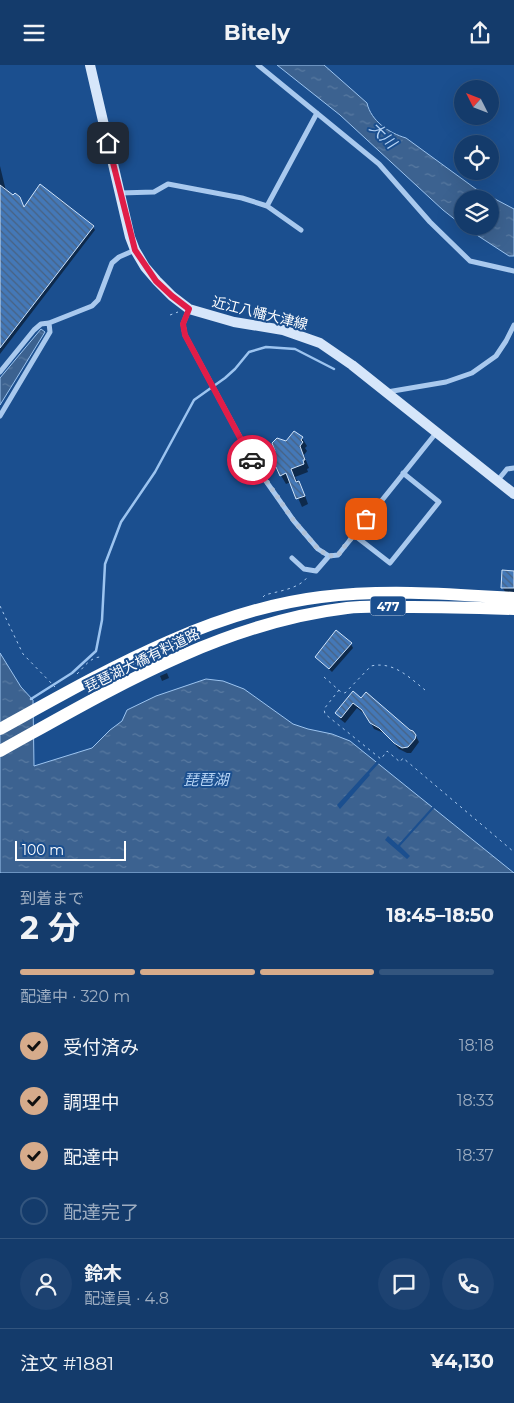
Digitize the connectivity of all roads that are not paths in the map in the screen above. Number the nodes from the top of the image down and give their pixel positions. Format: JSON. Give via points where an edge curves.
{"nodes":[{"id":1,"x":90,"y":65,"type":"edge"},
{"id":2,"x":258,"y":65,"type":"edge"},
{"id":3,"x":317,"y":113,"type":"junction"},
{"id":4,"x":120,"y":193,"type":"junction"},
{"id":5,"x":267,"y":206,"type":"junction"},
{"id":6,"x":301,"y":230,"type":"dead end"},
{"id":7,"x":135,"y":250,"type":"junction"},
{"id":8,"x":514,"y":271,"type":"edge"},
{"id":9,"x":189,"y":309,"type":"junction"},
{"id":10,"x":49,"y":323,"type":"junction"},
{"id":11,"x":514,"y":325,"type":"edge"},
{"id":12,"x":0,"y":372,"type":"edge"},
{"id":13,"x":386,"y":392,"type":"junction"},
{"id":14,"x":0,"y":415,"type":"edge"},
{"id":15,"x":436,"y":432,"type":"junction"},
{"id":16,"x":514,"y":468,"type":"edge"},
{"id":17,"x":403,"y":473,"type":"junction"},
{"id":18,"x":498,"y":480,"type":"junction"},
{"id":19,"x":514,"y":494,"type":"edge"},
{"id":20,"x":354,"y":535,"type":"junction"},
{"id":21,"x":329,"y":556,"type":"junction"},
{"id":22,"x":292,"y":558,"type":"dead end"},
{"id":23,"x":514,"y":598,"type":"edge"},
{"id":24,"x":514,"y":609,"type":"edge"},
{"id":25,"x":0,"y":729,"type":"edge"},
{"id":26,"x":0,"y":751,"type":"edge"}],
"edges":[{"from":1,"to":4,"type":"main road","name":"近江八幡大津線"},
{"from":2,"to":3,"type":"street"},
{"from":3,"to":5,"type":"street"},
{"from":3,"to":8,"type":"street","via":[[379,164],[419,211],[470,261]]},
{"from":4,"to":5,"type":"street","via":[[154,192],[168,184]]},
{"from":4,"to":7,"type":"main road","name":"近江八幡大津線"},
{"from":5,"to":6,"type":"street"},
{"from":7,"to":9,"type":"main road","name":"近江八幡大津線","via":[[156,281]]},
{"from":7,"to":10,"type":"street","via":[[112,263],[98,300]]},
{"from":9,"to":13,"type":"main road","name":"近江八幡大津線","via":[[234,322],[283,330],[320,343]]},
{"from":9,"to":21,"type":"street","via":[[183,324],[185,335],[256,467],[294,521],[318,549]]},
{"from":10,"to":12,"type":"street","via":[[34,330]]},
{"from":10,"to":14,"type":"street","via":[[50,332]]},
{"from":11,"to":13,"type":"street","via":[[496,356],[472,373],[446,382]]},
{"from":13,"to":15,"type":"main road","name":"近江八幡大津線"},
{"from":15,"to":17,"type":"street"},
{"from":15,"to":18,"type":"main road","name":"近江八幡大津線"},
{"from":16,"to":18,"type":"street","via":[[506,469]]},
{"from":17,"to":20,"type":"street"},
{"from":17,"to":20,"type":"street","via":[[439,502],[390,563]]},
{"from":18,"to":19,"type":"main road","name":"近江八幡大津線"},
{"from":20,"to":21,"type":"street","via":[[338,555]]},
{"from":21,"to":22,"type":"street","via":[[316,571],[304,569]]},
{"from":23,"to":25,"type":"highway","name":"琵琶湖大橋有料道路","number":"477","via":[[348,594],[270,607],[189,632],[58,689]]},
{"from":24,"to":26,"type":"highway","name":"琵琶湖大橋有料道路","number":"477","via":[[349,607],[283,619],[230,635],[174,658]]}]}
